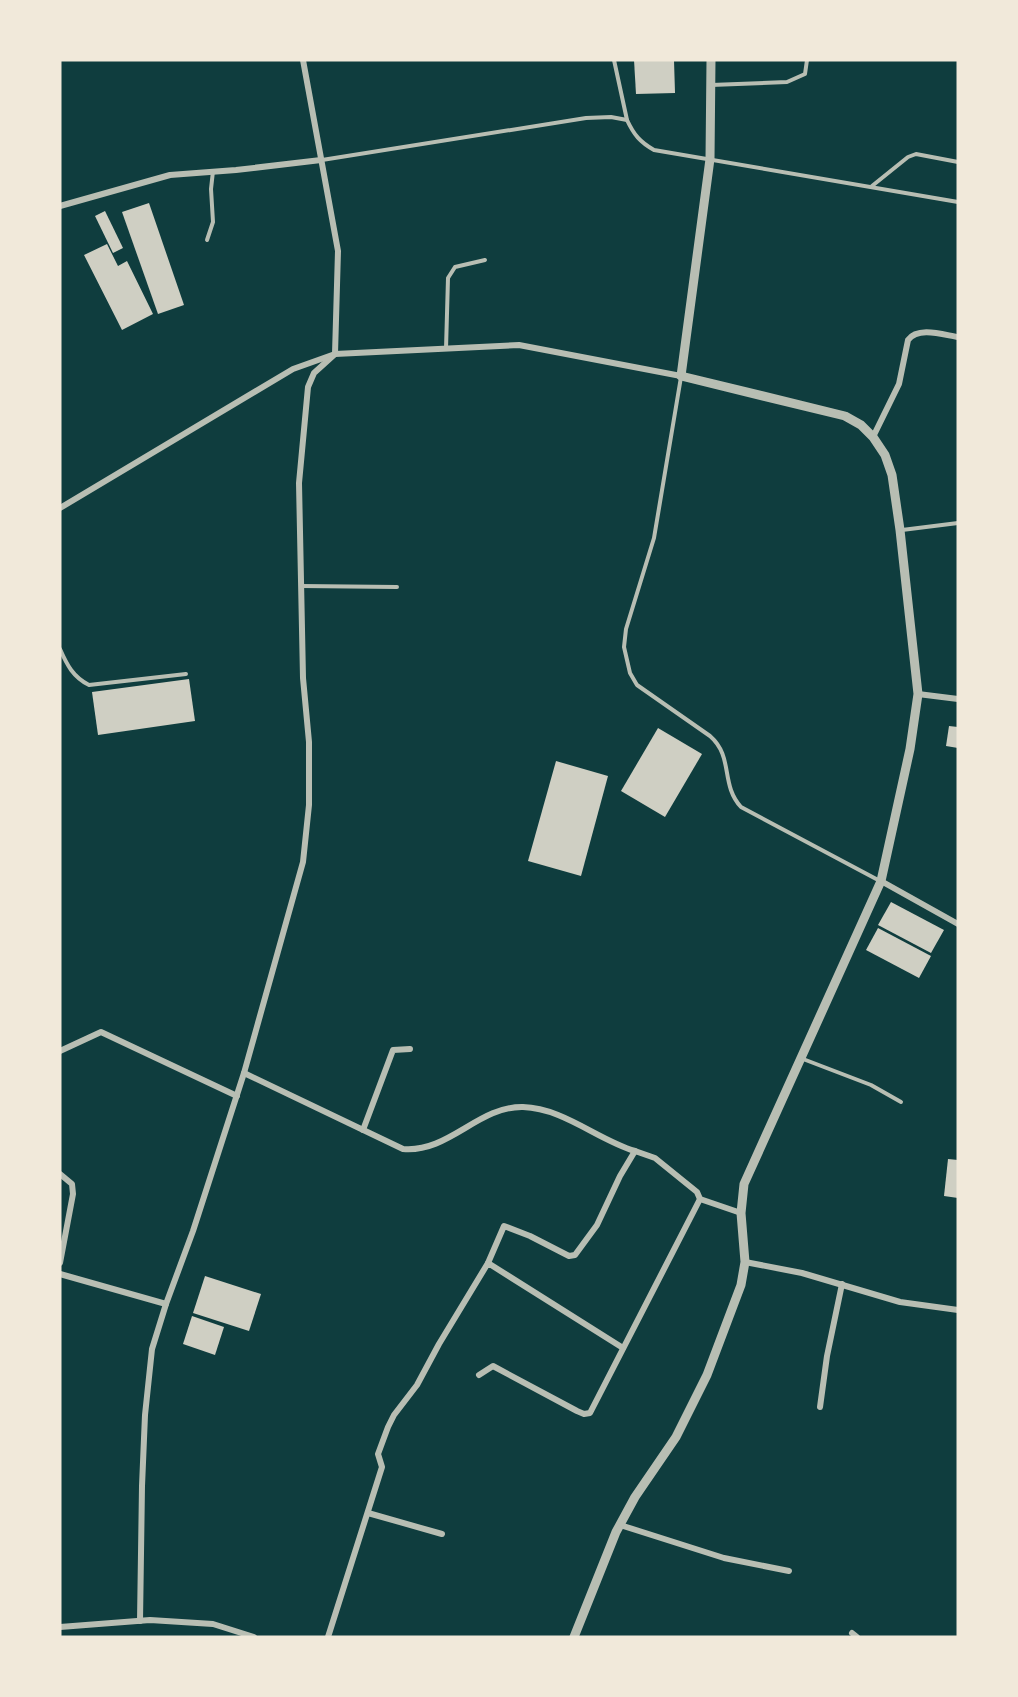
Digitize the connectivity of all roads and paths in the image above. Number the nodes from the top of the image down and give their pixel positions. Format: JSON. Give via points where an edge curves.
{"nodes":[{"id":1,"x":303,"y":60,"type":"edge"},
{"id":2,"x":614,"y":60,"type":"edge"},
{"id":3,"x":711,"y":60,"type":"edge"},
{"id":4,"x":807,"y":60,"type":"edge"},
{"id":5,"x":710,"y":85,"type":"junction"},
{"id":6,"x":627,"y":120,"type":"junction"},
{"id":7,"x":710,"y":159,"type":"junction"},
{"id":8,"x":321,"y":160,"type":"junction"},
{"id":9,"x":958,"y":162,"type":"edge"},
{"id":10,"x":213,"y":170,"type":"junction"},
{"id":11,"x":871,"y":187,"type":"junction"},
{"id":12,"x":958,"y":202,"type":"edge"},
{"id":13,"x":60,"y":206,"type":"edge"},
{"id":14,"x":207,"y":240,"type":"dead end"},
{"id":15,"x":485,"y":260,"type":"dead end"},
{"id":16,"x":958,"y":338,"type":"edge"},
{"id":17,"x":446,"y":349,"type":"junction"},
{"id":18,"x":335,"y":354,"type":"junction"},
{"id":19,"x":681,"y":376,"type":"junction"},
{"id":20,"x":873,"y":437,"type":"junction"},
{"id":21,"x":60,"y":508,"type":"edge"},
{"id":22,"x":958,"y":523,"type":"edge"},
{"id":23,"x":900,"y":530,"type":"junction"},
{"id":24,"x":300,"y":585,"type":"junction"},
{"id":25,"x":397,"y":587,"type":"dead end"},
{"id":26,"x":60,"y":649,"type":"edge"},
{"id":27,"x":186,"y":674,"type":"dead end"},
{"id":28,"x":918,"y":694,"type":"junction"},
{"id":29,"x":958,"y":699,"type":"edge"},
{"id":30,"x":881,"y":881,"type":"junction"},
{"id":31,"x":958,"y":924,"type":"edge"},
{"id":32,"x":410,"y":1049,"type":"dead end"},
{"id":33,"x":60,"y":1051,"type":"edge"},
{"id":34,"x":801,"y":1058,"type":"junction"},
{"id":35,"x":244,"y":1073,"type":"junction"},
{"id":36,"x":237,"y":1096,"type":"junction"},
{"id":37,"x":901,"y":1102,"type":"dead end"},
{"id":38,"x":363,"y":1130,"type":"junction"},
{"id":39,"x":635,"y":1151,"type":"junction"},
{"id":40,"x":60,"y":1174,"type":"edge"},
{"id":41,"x":700,"y":1199,"type":"junction"},
{"id":42,"x":741,"y":1213,"type":"junction"},
{"id":43,"x":745,"y":1262,"type":"junction"},
{"id":44,"x":60,"y":1263,"type":"edge"},
{"id":45,"x":488,"y":1263,"type":"junction"},
{"id":46,"x":60,"y":1274,"type":"edge"},
{"id":47,"x":842,"y":1284,"type":"junction"},
{"id":48,"x":166,"y":1304,"type":"junction"},
{"id":49,"x":958,"y":1310,"type":"edge"},
{"id":50,"x":623,"y":1348,"type":"junction"},
{"id":51,"x":479,"y":1375,"type":"dead end"},
{"id":52,"x":820,"y":1407,"type":"dead end"},
{"id":53,"x":368,"y":1512,"type":"junction"},
{"id":54,"x":620,"y":1525,"type":"junction"},
{"id":55,"x":442,"y":1534,"type":"dead end"},
{"id":56,"x":789,"y":1571,"type":"dead end"},
{"id":57,"x":140,"y":1621,"type":"junction"},
{"id":58,"x":60,"y":1627,"type":"edge"},
{"id":59,"x":254,"y":1637,"type":"edge"},
{"id":60,"x":328,"y":1637,"type":"edge"},
{"id":61,"x":574,"y":1637,"type":"edge"}],
"edges":[{"from":1,"to":8,"type":"street"},
{"from":2,"to":6,"type":"lane"},
{"from":3,"to":5,"type":"street"},
{"from":4,"to":5,"type":"lane","via":[[805,74],[788,82]]},
{"from":5,"to":7,"type":"street"},
{"from":6,"to":7,"type":"lane","via":[[633,133],[654,150]]},
{"from":6,"to":8,"type":"lane","via":[[599,116]]},
{"from":7,"to":11,"type":"lane"},
{"from":7,"to":19,"type":"street"},
{"from":8,"to":10,"type":"street","via":[[237,171]]},
{"from":8,"to":18,"type":"street","via":[[339,251]]},
{"from":9,"to":11,"type":"lane","via":[[916,154]]},
{"from":10,"to":13,"type":"street","via":[[170,174]]},
{"from":10,"to":14,"type":"lane","via":[[213,222]]},
{"from":11,"to":12,"type":"lane"},
{"from":15,"to":17,"type":"lane","via":[[455,267],[448,278]]},
{"from":16,"to":20,"type":"street","via":[[920,332],[911,335],[899,384]]},
{"from":17,"to":18,"type":"street"},
{"from":17,"to":19,"type":"street","via":[[519,345]]},
{"from":18,"to":21,"type":"street","via":[[293,369]]},
{"from":18,"to":24,"type":"street","via":[[314,373],[308,387],[299,483]]},
{"from":19,"to":20,"type":"street","via":[[845,416]]},
{"from":19,"to":30,"type":"lane","via":[[654,537],[626,629],[624,647],[630,673],[647,694],[719,744],[729,788],[741,807]]},
{"from":20,"to":23,"type":"street","via":[[892,475]]},
{"from":22,"to":23,"type":"lane"},
{"from":23,"to":28,"type":"street"},
{"from":24,"to":25,"type":"lane"},
{"from":24,"to":35,"type":"street","via":[[309,742],[309,805],[303,862]]},
{"from":26,"to":27,"type":"lane","via":[[70,671],[89,685]]},
{"from":28,"to":29,"type":"street"},
{"from":28,"to":30,"type":"street"},
{"from":30,"to":31,"type":"street"},
{"from":30,"to":34,"type":"street"},
{"from":32,"to":38,"type":"street","via":[[393,1050]]},
{"from":33,"to":36,"type":"street","via":[[101,1032]]},
{"from":34,"to":37,"type":"lane","via":[[871,1085]]},
{"from":34,"to":42,"type":"street","via":[[744,1184]]},
{"from":35,"to":36,"type":"street"},
{"from":35,"to":38,"type":"street"},
{"from":36,"to":48,"type":"street"},
{"from":38,"to":39,"type":"street","via":[[403,1149],[416,1149],[448,1138],[490,1113],[521,1107],[549,1112]]},
{"from":39,"to":41,"type":"street","via":[[655,1158],[697,1192]]},
{"from":39,"to":45,"type":"street","via":[[597,1225],[575,1255],[569,1256],[504,1226]]},
{"from":40,"to":44,"type":"street","via":[[72,1184],[73,1194]]},
{"from":41,"to":42,"type":"street"},
{"from":41,"to":50,"type":"street"},
{"from":42,"to":43,"type":"street"},
{"from":43,"to":47,"type":"street"},
{"from":43,"to":54,"type":"street","via":[[741,1285],[707,1375],[676,1437]]},
{"from":45,"to":50,"type":"street"},
{"from":45,"to":53,"type":"street","via":[[388,1427],[378,1454],[382,1467]]},
{"from":46,"to":48,"type":"street"},
{"from":47,"to":49,"type":"street","via":[[900,1302]]},
{"from":47,"to":52,"type":"street"},
{"from":48,"to":57,"type":"street","via":[[152,1349],[145,1415]]},
{"from":50,"to":51,"type":"street","via":[[590,1413],[584,1414],[493,1366]]},
{"from":53,"to":55,"type":"street"},
{"from":53,"to":60,"type":"street"},
{"from":54,"to":56,"type":"street","via":[[724,1558]]},
{"from":54,"to":61,"type":"street"},
{"from":57,"to":58,"type":"street"},
{"from":57,"to":59,"type":"street","via":[[213,1624]]}]}
